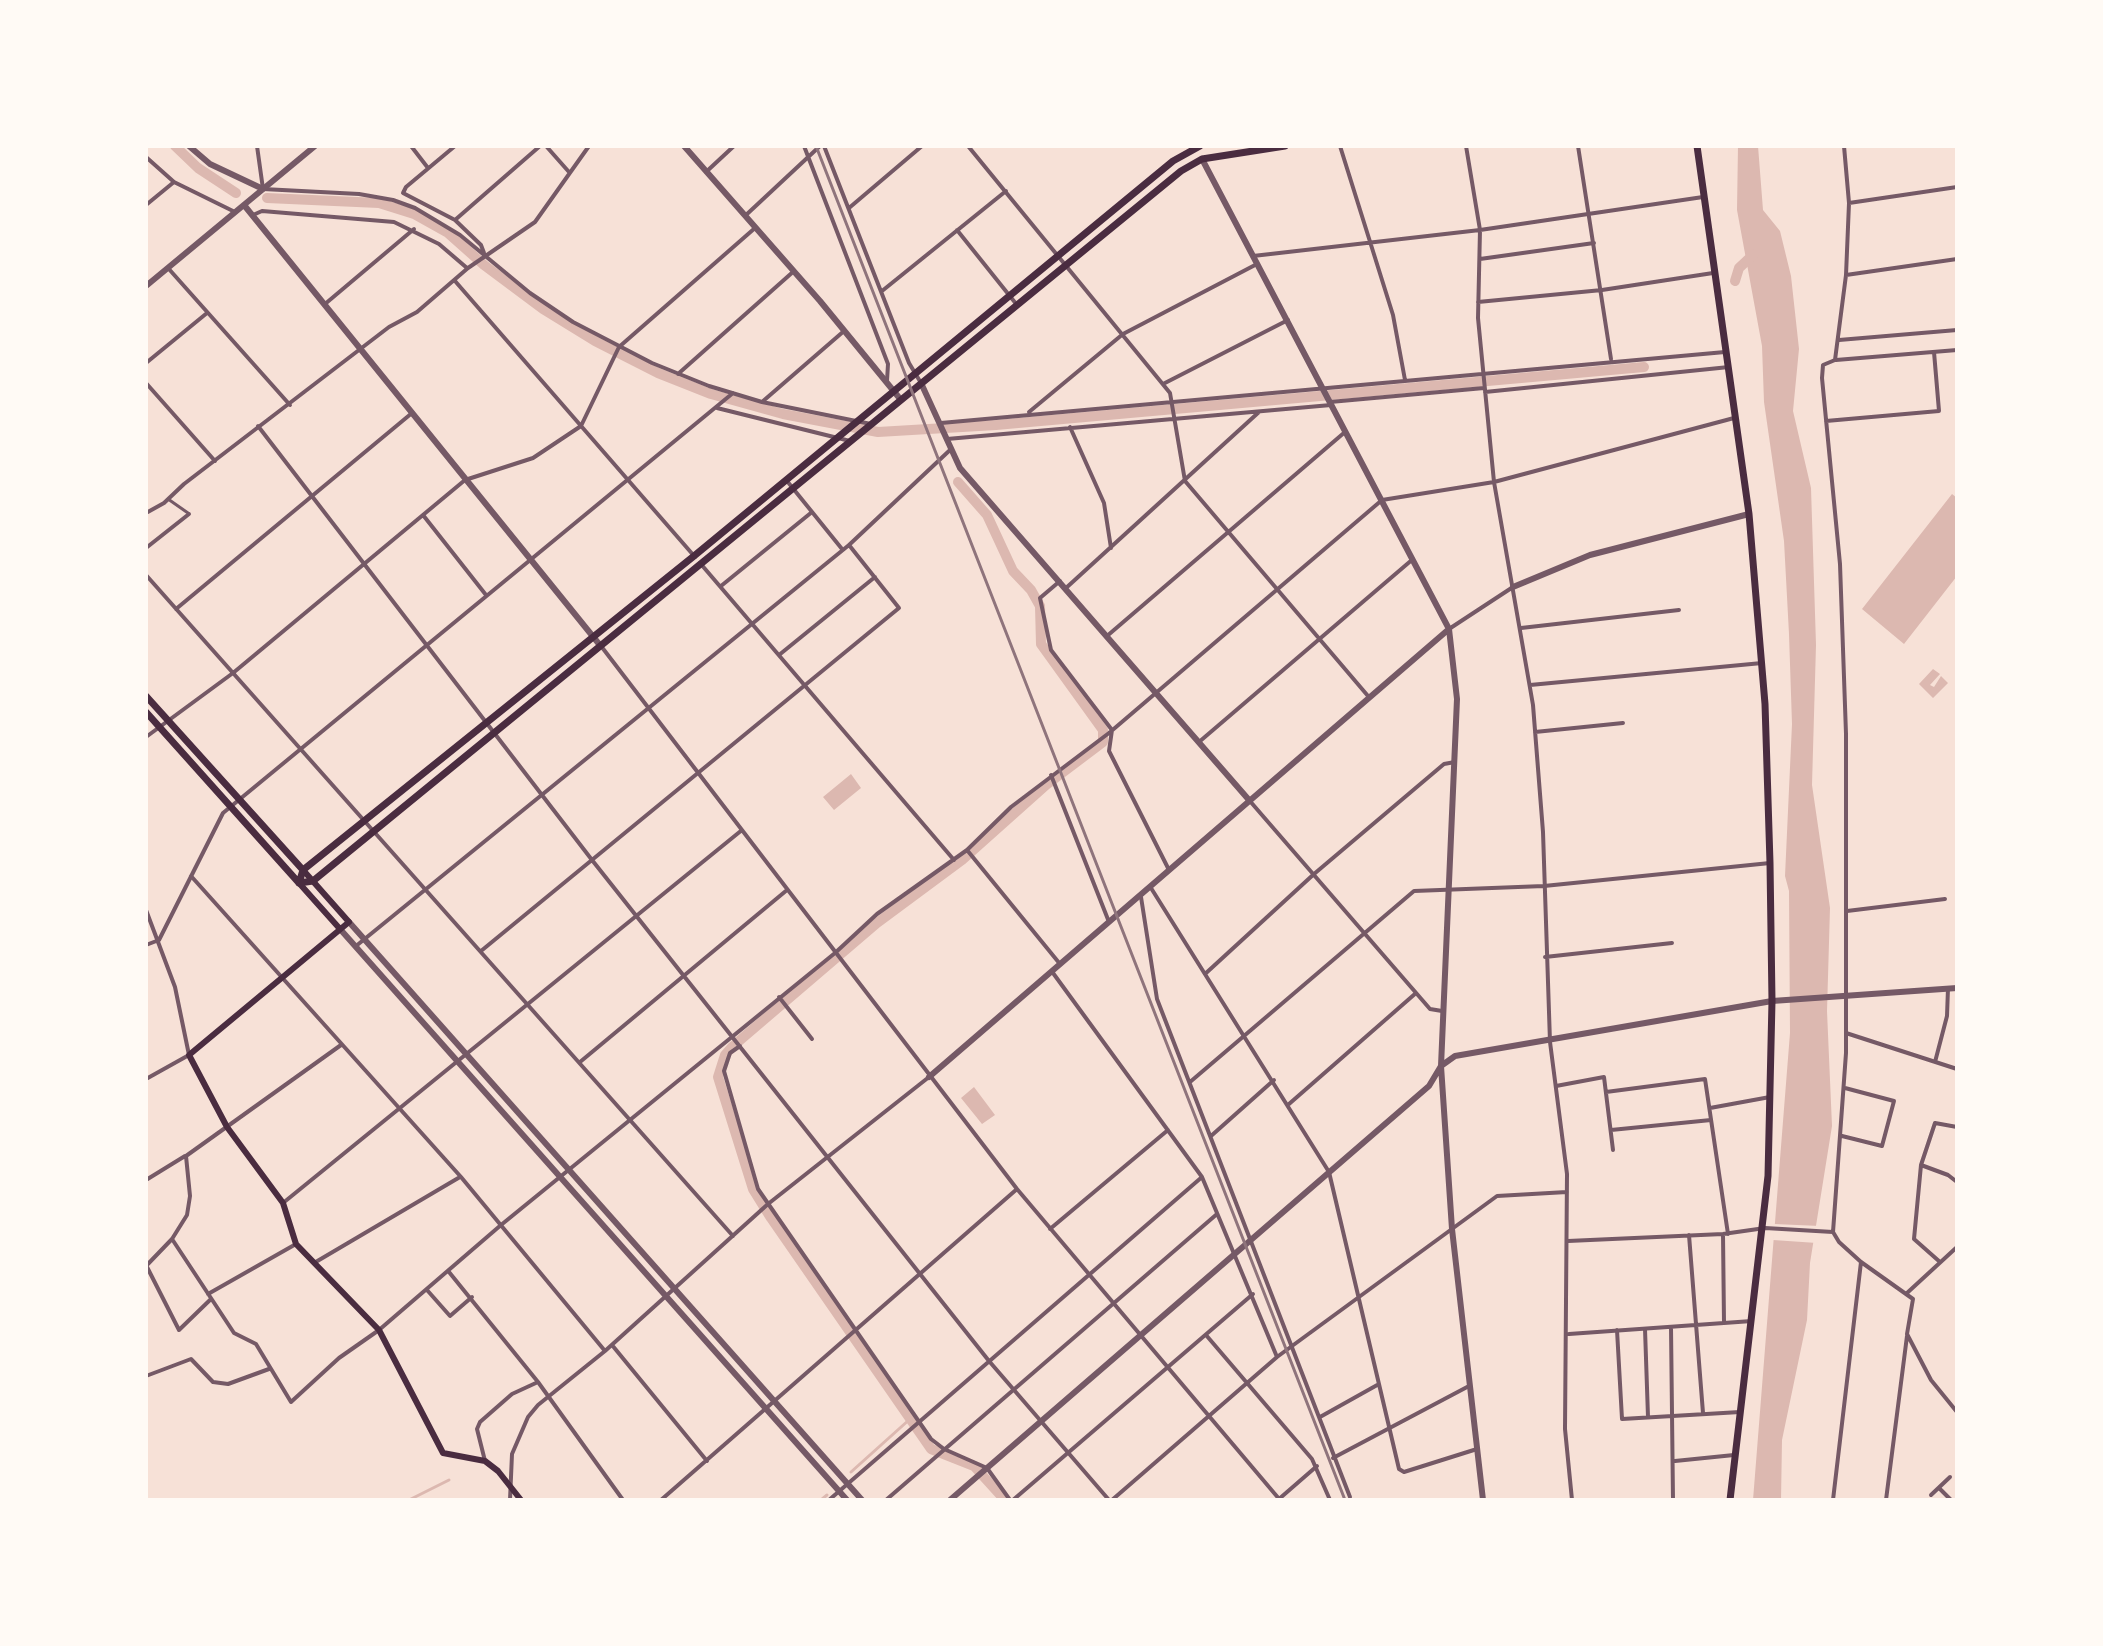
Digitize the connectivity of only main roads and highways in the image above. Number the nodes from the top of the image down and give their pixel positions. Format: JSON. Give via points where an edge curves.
{"nodes":[{"id":1,"x":1200,"y":146,"type":"edge"},
{"id":2,"x":1285,"y":146,"type":"edge"},
{"id":3,"x":1697,"y":146,"type":"edge"},
{"id":4,"x":1190,"y":148,"type":"edge"},
{"id":5,"x":1202,"y":159,"type":"junction"},
{"id":6,"x":146,"y":696,"type":"edge"},
{"id":7,"x":146,"y":712,"type":"edge"},
{"id":8,"x":303,"y":870,"type":"junction"},
{"id":9,"x":313,"y":881,"type":"junction"},
{"id":10,"x":299,"y":883,"type":"junction"},
{"id":11,"x":340,"y":929,"type":"junction"},
{"id":12,"x":521,"y":1500,"type":"edge"},
{"id":13,"x":1730,"y":1500,"type":"edge"}],
"edges":[{"from":1,"to":4,"type":"main road"},
{"from":1,"to":5,"type":"main road"},
{"from":2,"to":5,"type":"main road"},
{"from":3,"to":13,"type":"main road","via":[[1749,514],[1762,663],[1770,863],[1769,1228]]},
{"from":4,"to":5,"type":"main road"},
{"from":4,"to":8,"type":"main road"},
{"from":5,"to":9,"type":"main road"},
{"from":6,"to":8,"type":"main road"},
{"from":7,"to":10,"type":"main road"},
{"from":8,"to":9,"type":"main road"},
{"from":8,"to":10,"type":"main road"},
{"from":9,"to":10,"type":"main road"},
{"from":9,"to":11,"type":"main road","via":[[349,922]]},
{"from":10,"to":11,"type":"main road"},
{"from":11,"to":12,"type":"main road","via":[[189,1055],[227,1127],[283,1203],[296,1244],[379,1330],[443,1453],[485,1461]]}]}
